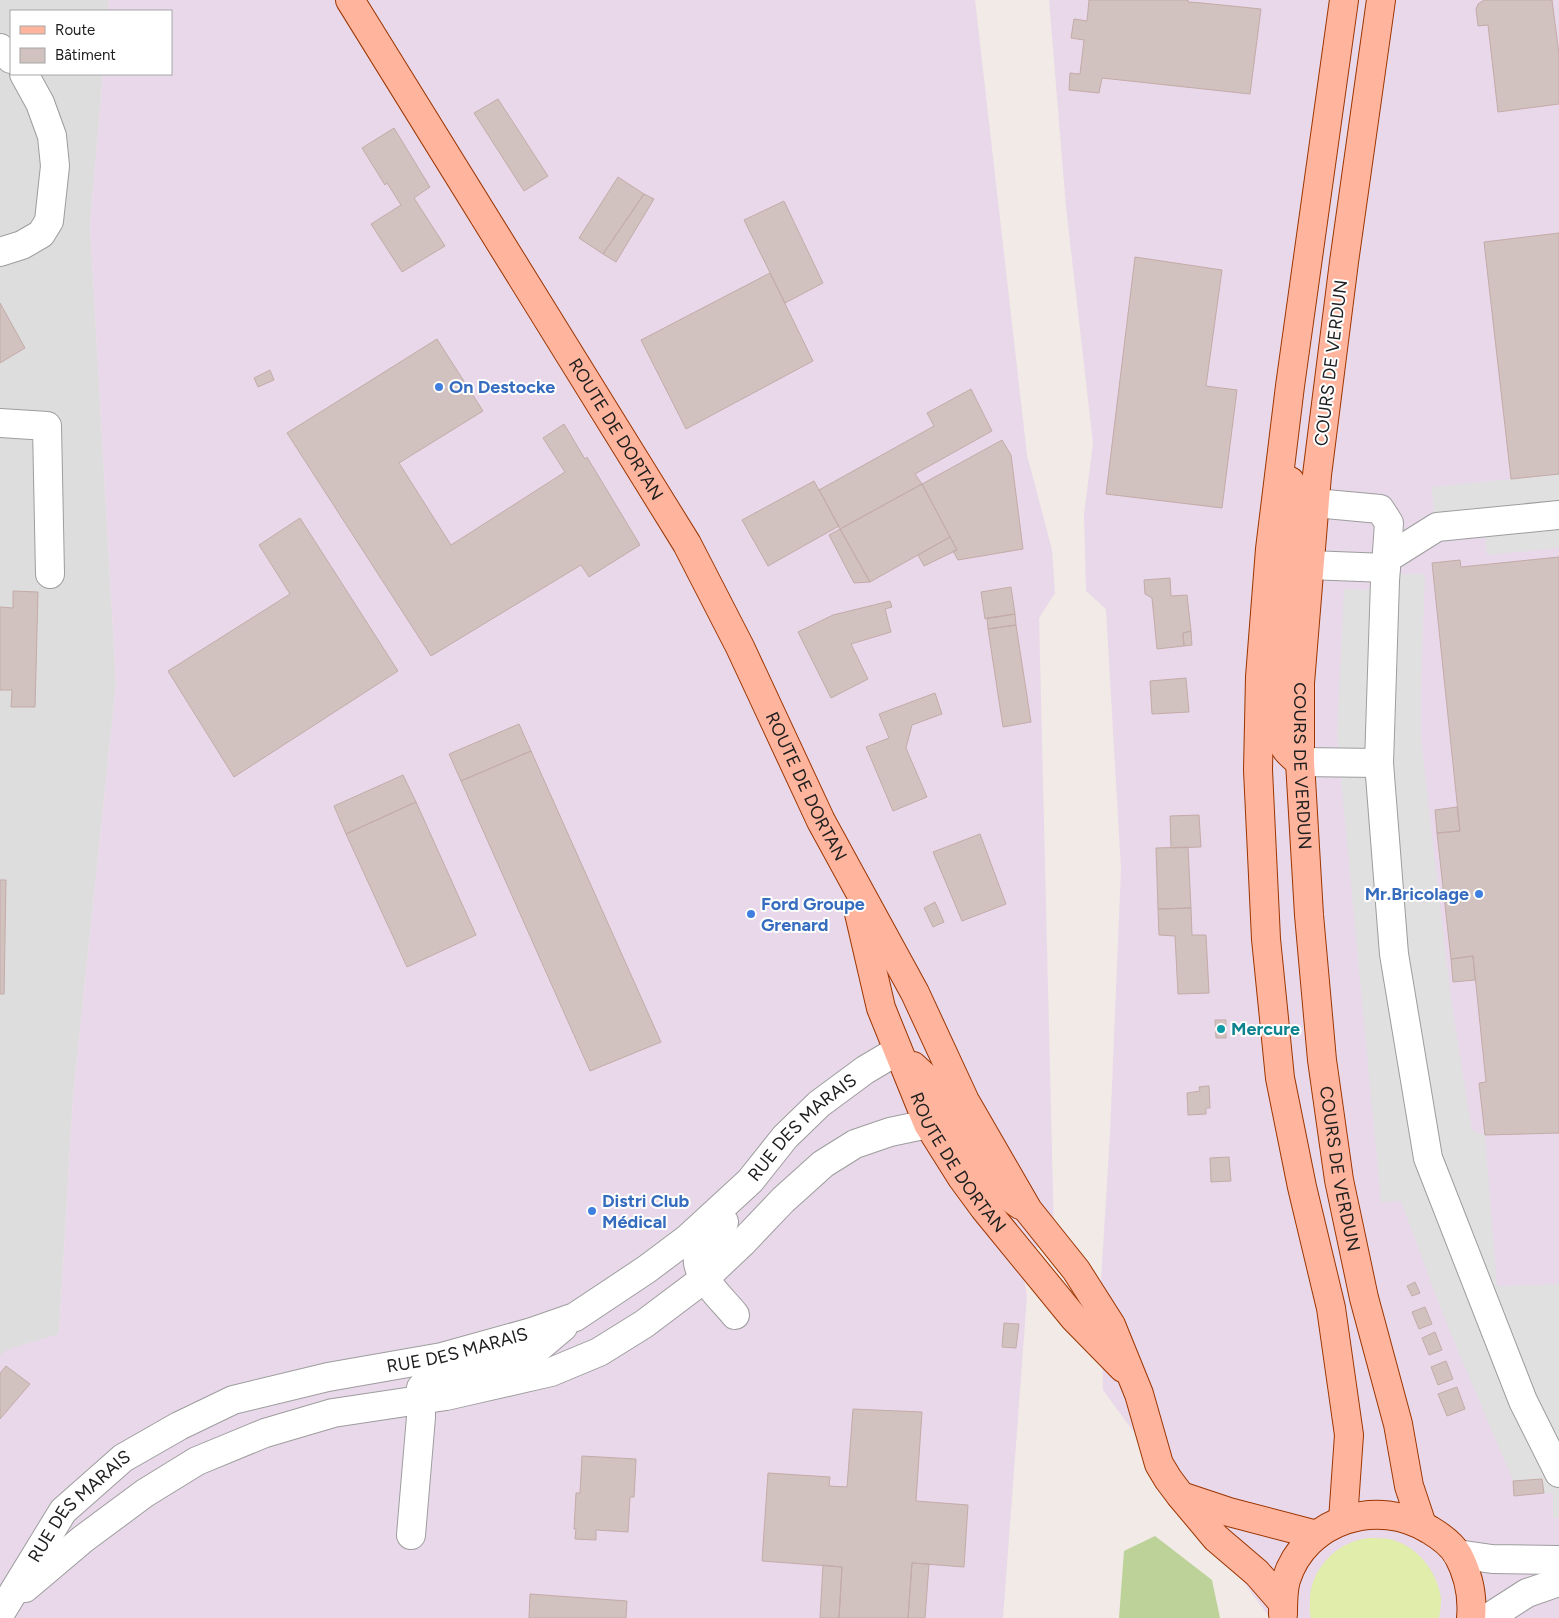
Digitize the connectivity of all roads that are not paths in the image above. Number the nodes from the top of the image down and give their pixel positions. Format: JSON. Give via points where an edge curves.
{"nodes":[{"id":1,"x":350,"y":0,"type":"edge"},
{"id":2,"x":1344,"y":0,"type":"edge"},
{"id":3,"x":1381,"y":0,"type":"edge"},
{"id":4,"x":0,"y":48,"type":"edge"},
{"id":5,"x":10,"y":58,"type":"edge"},
{"id":6,"x":25,"y":75,"type":"edge"},
{"id":7,"x":1333,"y":84,"type":"junction"},
{"id":8,"x":0,"y":252,"type":"edge"},
{"id":9,"x":1344,"y":262,"type":"junction"},
{"id":10,"x":1290,"y":386,"type":"junction"},
{"id":11,"x":0,"y":423,"type":"edge"},
{"id":12,"x":1284,"y":438,"type":"junction"},
{"id":13,"x":1317,"y":474,"type":"junction"},
{"id":14,"x":1315,"y":503,"type":"junction"},
{"id":15,"x":1559,"y":515,"type":"edge"},
{"id":16,"x":1386,"y":564,"type":"junction"},
{"id":17,"x":1309,"y":565,"type":"junction"},
{"id":18,"x":50,"y":574,"type":"dead end"},
{"id":19,"x":1300,"y":762,"type":"junction"},
{"id":20,"x":1379,"y":763,"type":"junction"},
{"id":21,"x":850,"y":876,"type":"junction"},
{"id":22,"x":897,"y":1051,"type":"junction"},
{"id":23,"x":928,"y":1124,"type":"junction"},
{"id":24,"x":750,"y":1181,"type":"junction"},
{"id":25,"x":1028,"y":1210,"type":"junction"},
{"id":26,"x":705,"y":1278,"type":"junction"},
{"id":27,"x":735,"y":1315,"type":"dead end"},
{"id":28,"x":575,"y":1317,"type":"junction"},
{"id":29,"x":1133,"y":1378,"type":"junction"},
{"id":30,"x":420,"y":1400,"type":"junction"},
{"id":31,"x":1559,"y":1473,"type":"edge"},
{"id":32,"x":1180,"y":1495,"type":"junction"},
{"id":33,"x":1342,"y":1520,"type":"junction"},
{"id":34,"x":1422,"y":1525,"type":"junction"},
{"id":35,"x":411,"y":1535,"type":"dead end"},
{"id":36,"x":1317,"y":1535,"type":"junction"},
{"id":37,"x":1457,"y":1554,"type":"junction"},
{"id":38,"x":1559,"y":1560,"type":"edge"},
{"id":39,"x":1559,"y":1582,"type":"edge"},
{"id":40,"x":3,"y":1609,"type":"edge"},
{"id":41,"x":1283,"y":1610,"type":"edge"},
{"id":42,"x":1472,"y":1618,"type":"edge"},
{"id":43,"x":1488,"y":1618,"type":"edge"}],
"edges":[{"from":1,"to":21,"type":"main road","name":"ROUTE DE DORTAN","via":[[686,544]]},
{"from":2,"to":7,"type":"main road","name":"COURS DE VERDUN"},
{"from":3,"to":9,"type":"main road","name":"COURS DE VERDUN"},
{"from":4,"to":5,"type":"street"},
{"from":6,"to":8,"type":"street","via":[[40,102],[52,136],[55,166],[49,221],[41,234]]},
{"from":7,"to":9,"type":"main road","via":[[1338,153],[1330,232]]},
{"from":7,"to":10,"type":"main road","name":"COURS DE VERDUN"},
{"from":9,"to":13,"type":"main road","name":"COURS DE VERDUN"},
{"from":10,"to":12,"type":"main road","name":"COURS DE VERDUN"},
{"from":10,"to":13,"type":"main road","via":[[1297,390],[1303,405]]},
{"from":11,"to":18,"type":"street","via":[[47,426]]},
{"from":12,"to":19,"type":"main road","via":[[1294,511],[1277,726],[1288,753]]},
{"from":12,"to":33,"type":"main road","name":"COURS DE VERDUN","via":[[1270,549],[1260,677],[1258,770],[1266,939],[1280,1078],[1331,1308],[1349,1435]]},
{"from":13,"to":14,"type":"main road","name":"COURS DE VERDUN"},
{"from":14,"to":16,"type":"street","via":[[1380,509],[1389,523]]},
{"from":14,"to":17,"type":"main road","name":"COURS DE VERDUN"},
{"from":15,"to":16,"type":"street","via":[[1437,527]]},
{"from":16,"to":17,"type":"street"},
{"from":16,"to":20,"type":"street"},
{"from":17,"to":19,"type":"main road","name":"COURS DE VERDUN","via":[[1300,683]]},
{"from":19,"to":20,"type":"street"},
{"from":19,"to":34,"type":"main road","name":"COURS DE VERDUN","via":[[1322,1060],[1339,1180],[1364,1298],[1398,1424],[1409,1486]]},
{"from":20,"to":31,"type":"street","via":[[1394,954],[1428,1158],[1523,1401]]},
{"from":21,"to":22,"type":"main road","name":"ROUTE DE DORTAN","via":[[881,1008]]},
{"from":21,"to":25,"type":"main road","name":"ROUTE DE DORTAN","via":[[915,993],[965,1101]]},
{"from":22,"to":23,"type":"main road","name":"ROUTE DE DORTAN"},
{"from":22,"to":24,"type":"street","name":"RUE DES MARAIS","via":[[819,1104],[785,1137]]},
{"from":22,"to":25,"type":"main road","via":[[927,1079],[983,1178]]},
{"from":23,"to":26,"type":"street","name":"RUE DES MARAIS","via":[[855,1144],[823,1164]]},
{"from":23,"to":29,"type":"main road","name":"ROUTE DE DORTAN","via":[[984,1208],[1074,1318]]},
{"from":24,"to":26,"type":"street","via":[[698,1255],[698,1266]]},
{"from":24,"to":28,"type":"street","name":"RUE DES MARAIS","via":[[687,1239]]},
{"from":25,"to":29,"type":"main road","name":"ROUTE DE DORTAN","via":[[1076,1270],[1111,1325]]},
{"from":26,"to":27,"type":"street"},
{"from":26,"to":30,"type":"street","name":"RUE DES MARAIS","via":[[644,1324],[599,1352],[551,1372]]},
{"from":28,"to":30,"type":"street","via":[[531,1354],[426,1382],[421,1388]]},
{"from":28,"to":40,"type":"street","name":"RUE DES MARAIS","via":[[442,1357],[328,1377],[233,1400],[179,1426],[123,1458],[63,1511]]},
{"from":29,"to":32,"type":"main road","name":"ROUTE DE DORTAN","via":[[1159,1464]]},
{"from":30,"to":35,"type":"street","via":[[422,1416]]},
{"from":30,"to":40,"type":"street","name":"RUE DES MARAIS","via":[[333,1413],[265,1433],[197,1461],[145,1492],[84,1539]]},
{"from":32,"to":36,"type":"main road","via":[[1229,1512]]},
{"from":32,"to":41,"type":"main road","name":"ROUTE DE DORTAN","via":[[1216,1538],[1257,1574]]},
{"from":33,"to":34,"type":"main road","via":[[1369,1514],[1396,1515]]},
{"from":33,"to":36,"type":"main road"},
{"from":34,"to":37,"type":"main road","via":[[1441,1536]]},
{"from":36,"to":41,"type":"main road","via":[[1298,1555],[1286,1580]]},
{"from":37,"to":38,"type":"street","via":[[1492,1559]]},
{"from":37,"to":42,"type":"main road","via":[[1471,1593]]},
{"from":39,"to":43,"type":"street","via":[[1527,1593]]}]}
